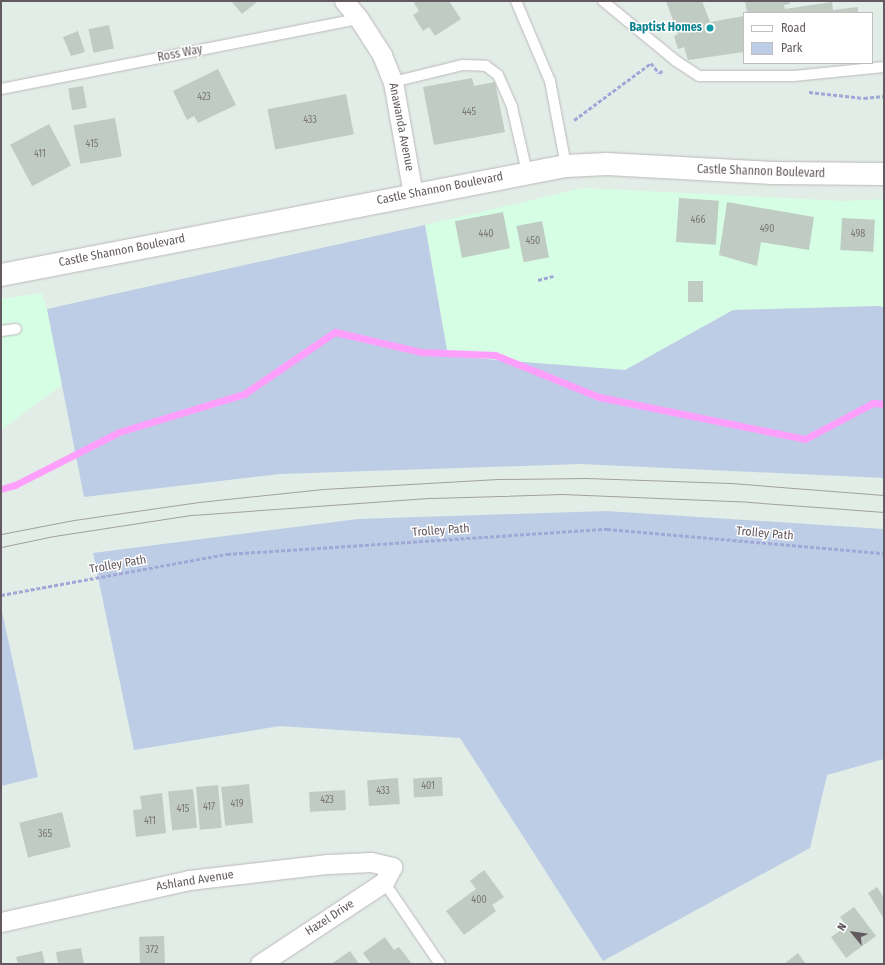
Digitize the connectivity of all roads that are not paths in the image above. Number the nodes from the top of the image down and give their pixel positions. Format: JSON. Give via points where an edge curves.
{"nodes":[{"id":1,"x":344,"y":1,"type":"edge"},
{"id":2,"x":516,"y":1,"type":"edge"},
{"id":3,"x":603,"y":1,"type":"edge"},
{"id":4,"x":359,"y":19,"type":"junction"},
{"id":5,"x":884,"y":67,"type":"edge"},
{"id":6,"x":394,"y":82,"type":"junction"},
{"id":7,"x":1,"y":89,"type":"edge"},
{"id":8,"x":566,"y":166,"type":"junction"},
{"id":9,"x":527,"y":172,"type":"junction"},
{"id":10,"x":884,"y":174,"type":"edge"},
{"id":11,"x":413,"y":194,"type":"junction"},
{"id":12,"x":1,"y":275,"type":"edge"},
{"id":13,"x":16,"y":329,"type":"dead end"},
{"id":14,"x":1,"y":331,"type":"edge"},
{"id":15,"x":388,"y":875,"type":"junction"},
{"id":16,"x":1,"y":922,"type":"edge"},
{"id":17,"x":260,"y":964,"type":"edge"},
{"id":18,"x":440,"y":964,"type":"edge"}],
"edges":[{"from":1,"to":4,"type":"street","name":"Anawanda Avenue"},
{"from":2,"to":8,"type":"lane","via":[[550,80]]},
{"from":3,"to":5,"type":"lane","via":[[676,62],[699,76],[794,76]]},
{"from":4,"to":6,"type":"street","name":"Anawanda Avenue","via":[[382,55]]},
{"from":4,"to":7,"type":"lane","name":"Ross Way"},
{"from":6,"to":9,"type":"lane","via":[[463,65],[486,66],[498,75],[512,107]]},
{"from":6,"to":11,"type":"street","name":"Anawanda Avenue"},
{"from":8,"to":9,"type":"street","name":"Castle Shannon Boulevard"},
{"from":8,"to":10,"type":"street","name":"Castle Shannon Boulevard","via":[[607,164],[773,173]]},
{"from":9,"to":11,"type":"street","name":"Castle Shannon Boulevard"},
{"from":11,"to":12,"type":"street","name":"Castle Shannon Boulevard"},
{"from":13,"to":14,"type":"lane"},
{"from":15,"to":16,"type":"street","name":"Ashland Avenue","via":[[371,862],[328,864],[189,880]]},
{"from":15,"to":17,"type":"street","name":"Hazel Drive"},
{"from":15,"to":18,"type":"lane"}]}
